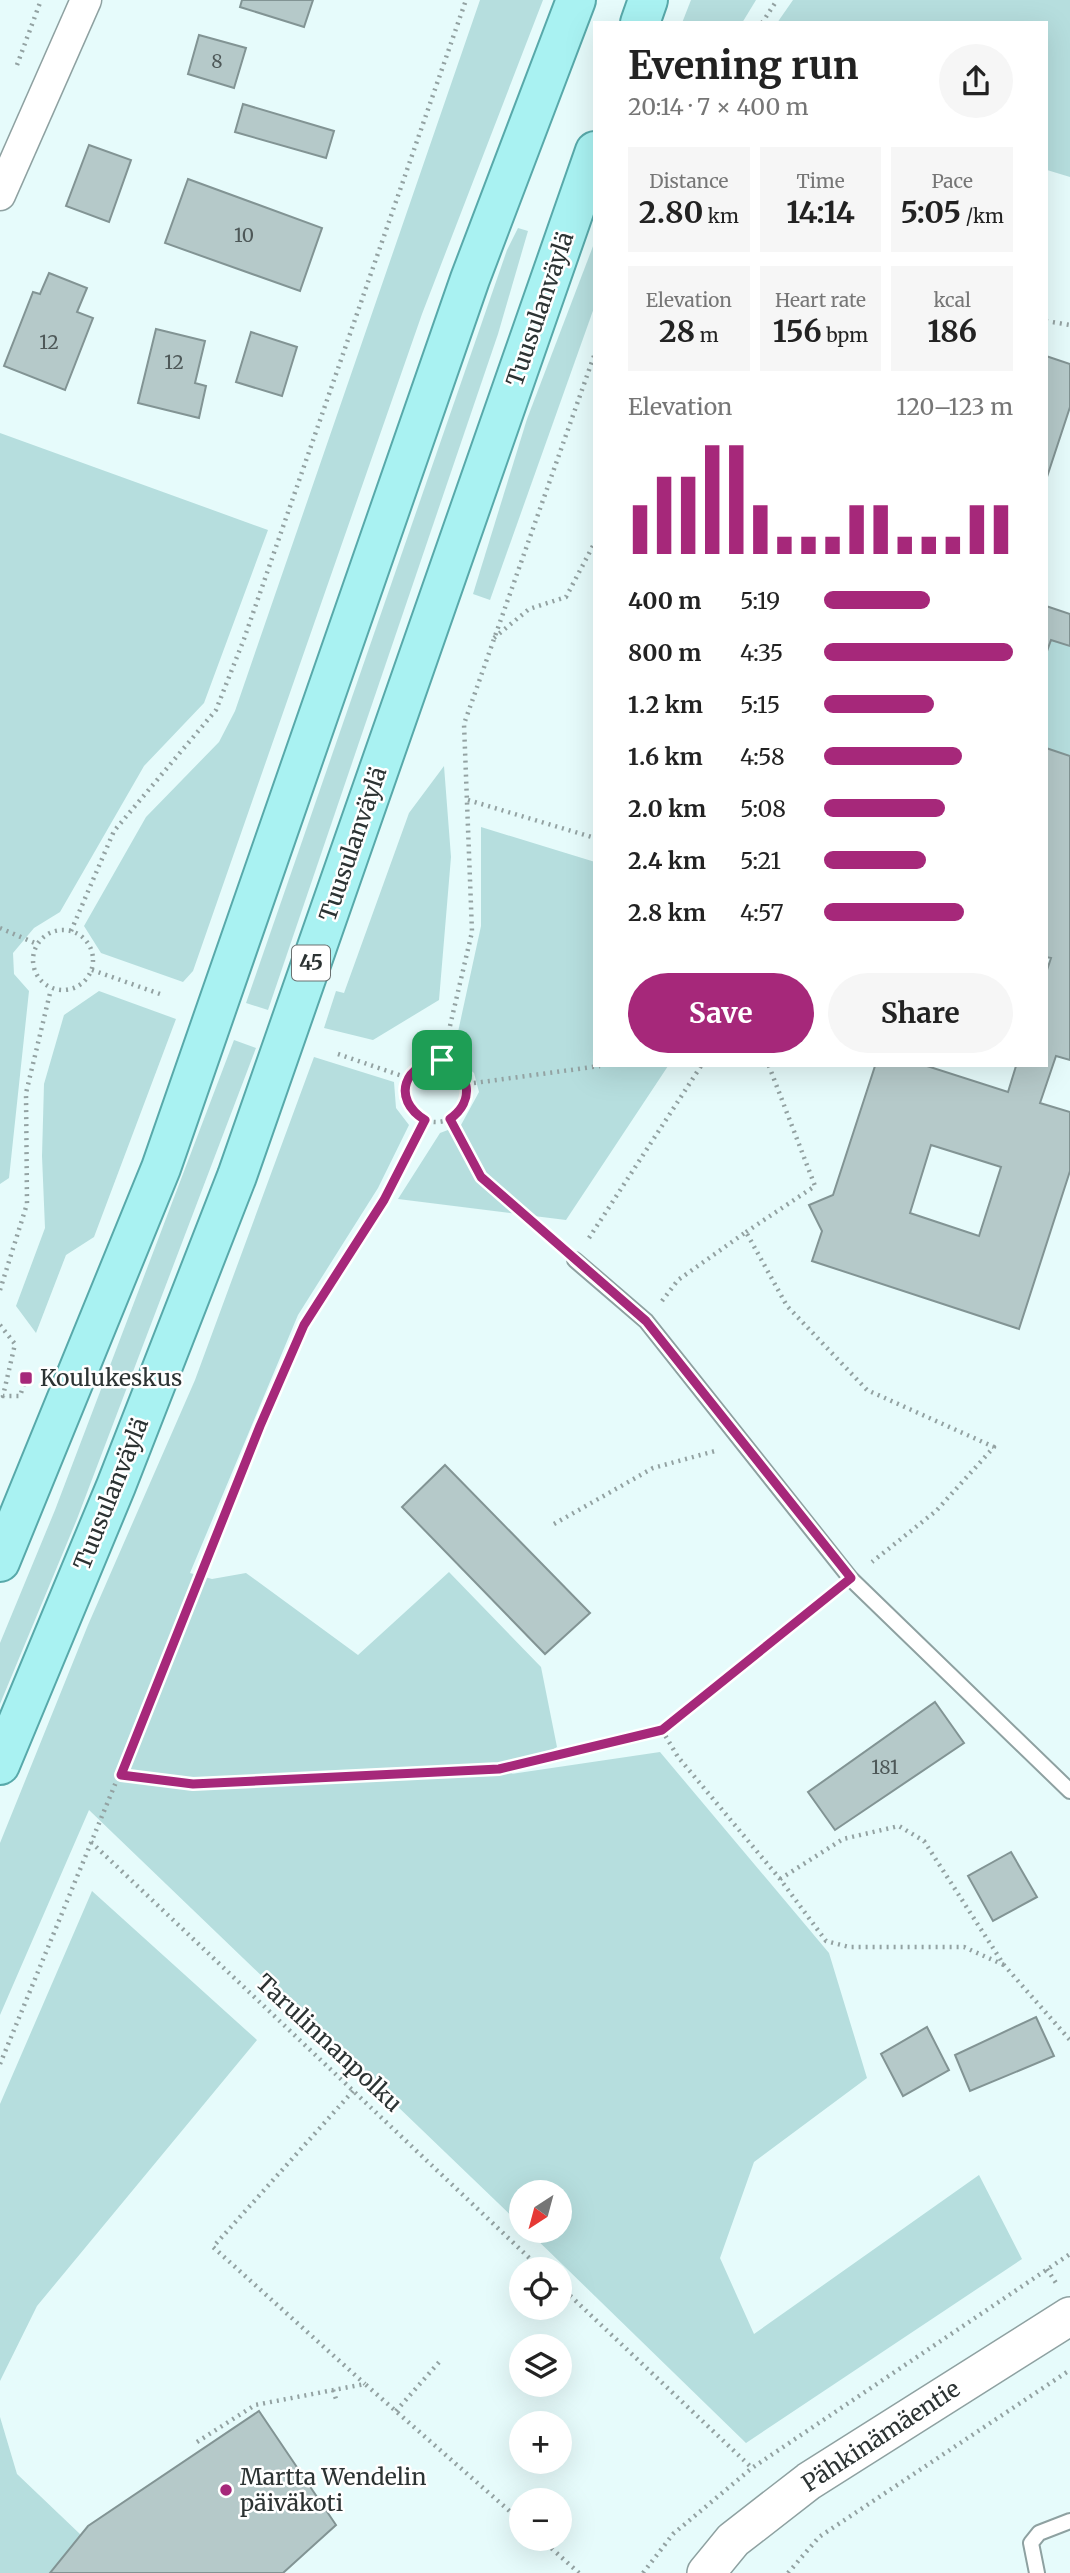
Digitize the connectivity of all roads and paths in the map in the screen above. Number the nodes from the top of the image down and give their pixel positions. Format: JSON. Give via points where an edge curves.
{"nodes":[{"id":1,"x":41,"y":0,"type":"edge"},
{"id":2,"x":86,"y":0,"type":"edge"},
{"id":3,"x":466,"y":0,"type":"edge"},
{"id":4,"x":576,"y":0,"type":"edge"},
{"id":5,"x":648,"y":0,"type":"edge"},
{"id":6,"x":777,"y":0,"type":"edge"},
{"id":7,"x":641,"y":21,"type":"edge"},
{"id":8,"x":763,"y":21,"type":"edge"},
{"id":9,"x":12,"y":77,"type":"dead end"},
{"id":10,"x":593,"y":157,"type":"edge"},
{"id":11,"x":0,"y":195,"type":"edge"},
{"id":12,"x":1048,"y":321,"type":"edge"},
{"id":13,"x":1070,"y":325,"type":"edge"},
{"id":14,"x":593,"y":359,"type":"edge"},
{"id":15,"x":593,"y":546,"type":"edge"},
{"id":16,"x":494,"y":638,"type":"junction"},
{"id":17,"x":468,"y":800,"type":"junction"},
{"id":18,"x":593,"y":837,"type":"edge"},
{"id":19,"x":0,"y":928,"type":"edge"},
{"id":20,"x":71,"y":931,"type":"junction"},
{"id":21,"x":37,"y":944,"type":"junction"},
{"id":22,"x":92,"y":970,"type":"junction"},
{"id":23,"x":51,"y":989,"type":"junction"},
{"id":24,"x":160,"y":994,"type":"dead end"},
{"id":25,"x":338,"y":1054,"type":"dead end"},
{"id":26,"x":442,"y":1060,"type":"junction"},
{"id":27,"x":593,"y":1067,"type":"edge"},
{"id":28,"x":700,"y":1067,"type":"edge"},
{"id":29,"x":769,"y":1067,"type":"edge"},
{"id":30,"x":408,"y":1078,"type":"junction"},
{"id":31,"x":467,"y":1084,"type":"junction"},
{"id":32,"x":450,"y":1119,"type":"junction"},
{"id":33,"x":425,"y":1120,"type":"junction"},
{"id":34,"x":746,"y":1232,"type":"junction"},
{"id":35,"x":575,"y":1260,"type":"junction"},
{"id":36,"x":0,"y":1290,"type":"edge"},
{"id":37,"x":646,"y":1321,"type":"junction"},
{"id":38,"x":0,"y":1325,"type":"edge"},
{"id":39,"x":26,"y":1378,"type":"dead end"},
{"id":40,"x":751,"y":1452,"type":"junction"},
{"id":41,"x":554,"y":1524,"type":"dead end"},
{"id":42,"x":0,"y":1562,"type":"edge"},
{"id":43,"x":851,"y":1578,"type":"junction"},
{"id":44,"x":662,"y":1730,"type":"junction"},
{"id":45,"x":0,"y":1765,"type":"edge"},
{"id":46,"x":121,"y":1775,"type":"junction"},
{"id":47,"x":1070,"y":1791,"type":"edge"},
{"id":48,"x":91,"y":1842,"type":"junction"},
{"id":49,"x":780,"y":1880,"type":"junction"},
{"id":50,"x":1004,"y":1965,"type":"junction"},
{"id":51,"x":1070,"y":2040,"type":"edge"},
{"id":52,"x":0,"y":2064,"type":"edge"},
{"id":53,"x":353,"y":2091,"type":"junction"},
{"id":54,"x":1070,"y":2254,"type":"edge"},
{"id":55,"x":528,"y":2257,"type":"edge"},
{"id":56,"x":572,"y":2298,"type":"edge"},
{"id":57,"x":1070,"y":2316,"type":"edge"},
{"id":58,"x":440,"y":2361,"type":"dead end"},
{"id":59,"x":1070,"y":2371,"type":"edge"},
{"id":60,"x":365,"y":2384,"type":"junction"},
{"id":61,"x":333,"y":2390,"type":"junction"},
{"id":62,"x":337,"y":2402,"type":"dead end"},
{"id":63,"x":396,"y":2411,"type":"junction"},
{"id":64,"x":197,"y":2442,"type":"dead end"},
{"id":65,"x":752,"y":2468,"type":"junction"},
{"id":66,"x":509,"y":2511,"type":"edge"},
{"id":67,"x":1070,"y":2521,"type":"edge"},
{"id":68,"x":554,"y":2551,"type":"edge"},
{"id":69,"x":579,"y":2573,"type":"edge"},
{"id":70,"x":643,"y":2573,"type":"edge"},
{"id":71,"x":706,"y":2573,"type":"edge"},
{"id":72,"x":788,"y":2573,"type":"edge"},
{"id":73,"x":1037,"y":2573,"type":"edge"}],
"edges":[{"from":1,"to":9,"type":"path"},
{"from":2,"to":11,"type":"street"},
{"from":3,"to":20,"type":"path","via":[[216,710],[114,831]]},
{"from":4,"to":42,"type":"main road","via":[[470,279],[161,1168]]},
{"from":5,"to":7,"type":"main road"},
{"from":6,"to":8,"type":"path"},
{"from":10,"to":45,"type":"main road","name":"Tuusulanväylä","number":"45","via":[[237,1176]]},
{"from":12,"to":13,"type":"path"},
{"from":14,"to":16,"type":"path"},
{"from":15,"to":16,"type":"path","via":[[566,597],[529,609]]},
{"from":16,"to":17,"type":"path","via":[[464,724]]},
{"from":17,"to":18,"type":"path"},
{"from":17,"to":26,"type":"path","via":[[472,932]]},
{"from":19,"to":21,"type":"path"},
{"from":20,"to":21,"type":"path","via":[[56,930]]},
{"from":20,"to":22,"type":"path","via":[[90,945]]},
{"from":21,"to":23,"type":"path","via":[[33,968]]},
{"from":22,"to":23,"type":"path","via":[[75,989]]},
{"from":22,"to":24,"type":"path"},
{"from":23,"to":36,"type":"path","via":[[26,1093],[27,1204]]},
{"from":25,"to":30,"type":"path"},
{"from":26,"to":30,"type":"path","via":[[426,1061]]},
{"from":26,"to":31,"type":"path","via":[[459,1069]]},
{"from":27,"to":31,"type":"path"},
{"from":28,"to":35,"type":"path"},
{"from":29,"to":34,"type":"path","via":[[815,1186]]},
{"from":30,"to":33,"type":"path","via":[[408,1105]]},
{"from":31,"to":32,"type":"path","via":[[464,1105]]},
{"from":32,"to":33,"type":"path"},
{"from":32,"to":35,"type":"path","via":[[481,1177]]},
{"from":33,"to":46,"type":"path","via":[[384,1200],[304,1325]]},
{"from":34,"to":37,"type":"path","via":[[678,1280]]},
{"from":34,"to":43,"type":"path","via":[[787,1306],[867,1390],[993,1447],[936,1511]]},
{"from":35,"to":37,"type":"lane"},
{"from":37,"to":40,"type":"lane"},
{"from":38,"to":39,"type":"path","via":[[15,1344],[3,1396],[20,1396]]},
{"from":40,"to":41,"type":"path","via":[[715,1451],[653,1468]]},
{"from":40,"to":43,"type":"lane"},
{"from":43,"to":44,"type":"path"},
{"from":43,"to":47,"type":"lane"},
{"from":44,"to":46,"type":"path","via":[[499,1769],[193,1784]]},
{"from":44,"to":49,"type":"path","via":[[678,1757]]},
{"from":46,"to":48,"type":"path"},
{"from":48,"to":52,"type":"path"},
{"from":48,"to":53,"type":"path","name":"Tarulinnanpolku"},
{"from":49,"to":50,"type":"path","via":[[826,1941],[849,1947],[964,1947]]},
{"from":49,"to":50,"type":"path","via":[[843,1839],[899,1826],[924,1841]]},
{"from":50,"to":51,"type":"path"},
{"from":53,"to":55,"type":"path","name":"Tarulinnanpolku"},
{"from":53,"to":60,"type":"path","via":[[213,2246]]},
{"from":54,"to":65,"type":"path"},
{"from":56,"to":65,"type":"path"},
{"from":57,"to":71,"type":"street","name":"Pähkinämäentie","via":[[809,2481],[733,2540]]},
{"from":58,"to":63,"type":"path"},
{"from":59,"to":72,"type":"path","via":[[819,2537]]},
{"from":60,"to":61,"type":"path"},
{"from":60,"to":63,"type":"path"},
{"from":61,"to":62,"type":"path"},
{"from":61,"to":64,"type":"path","via":[[255,2404]]},
{"from":63,"to":66,"type":"path"},
{"from":65,"to":70,"type":"path","via":[[673,2534]]},
{"from":67,"to":73,"type":"lane","via":[[1039,2533],[1031,2543]]},
{"from":68,"to":69,"type":"path"}]}
